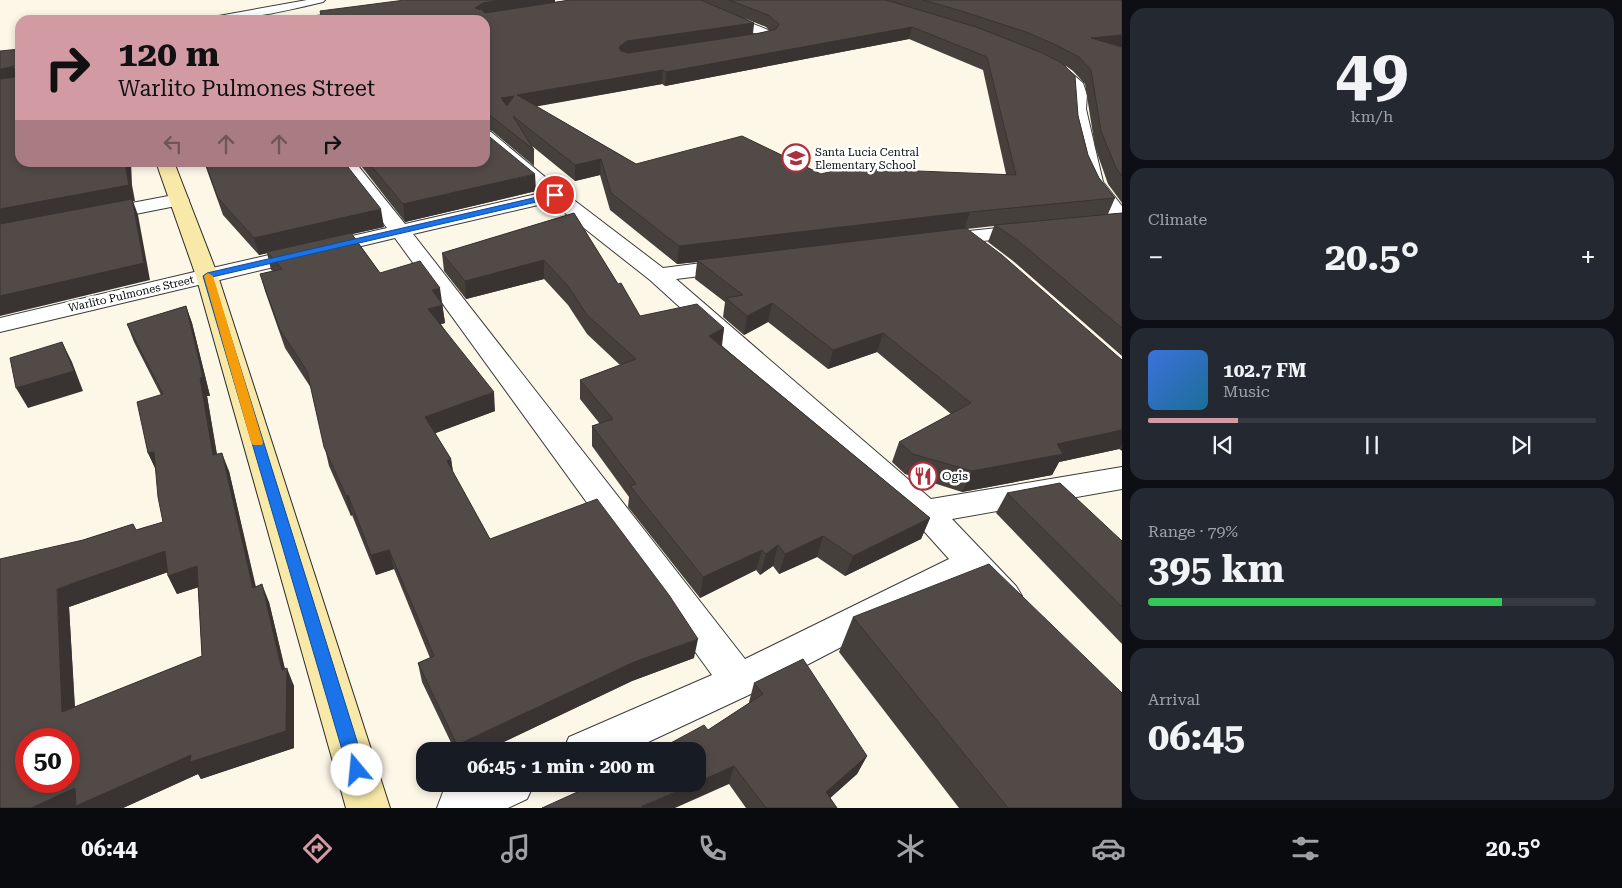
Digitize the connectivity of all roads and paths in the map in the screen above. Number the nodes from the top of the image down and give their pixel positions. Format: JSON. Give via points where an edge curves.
{"nodes":[{"id":1,"x":320,"y":0,"type":"edge"},
{"id":2,"x":684,"y":0,"type":"edge"},
{"id":3,"x":365,"y":12,"type":"edge"},
{"id":4,"x":246,"y":15,"type":"edge"},
{"id":5,"x":344,"y":15,"type":"edge"},
{"id":6,"x":727,"y":45,"type":"edge"},
{"id":7,"x":1032,"y":57,"type":"edge"},
{"id":8,"x":490,"y":140,"type":"edge"},
{"id":9,"x":167,"y":167,"type":"edge"},
{"id":10,"x":349,"y":167,"type":"edge"},
{"id":11,"x":555,"y":195,"type":"junction"},
{"id":12,"x":179,"y":200,"type":"junction"},
{"id":13,"x":85,"y":218,"type":"edge"},
{"id":14,"x":1115,"y":222,"type":"edge"},
{"id":15,"x":1043,"y":230,"type":"edge"},
{"id":16,"x":400,"y":231,"type":"junction"},
{"id":17,"x":964,"y":237,"type":"junction"},
{"id":18,"x":915,"y":243,"type":"edge"},
{"id":19,"x":991,"y":257,"type":"edge"},
{"id":20,"x":756,"y":263,"type":"edge"},
{"id":21,"x":658,"y":275,"type":"junction"},
{"id":22,"x":207,"y":276,"type":"junction"},
{"id":23,"x":0,"y":325,"type":"edge"},
{"id":24,"x":1122,"y":478,"type":"edge"},
{"id":25,"x":924,"y":512,"type":"junction"},
{"id":26,"x":972,"y":562,"type":"junction"},
{"id":27,"x":1020,"y":613,"type":"edge"},
{"id":28,"x":739,"y":681,"type":"junction"},
{"id":29,"x":604,"y":742,"type":"edge"},
{"id":30,"x":494,"y":792,"type":"edge"},
{"id":31,"x":368,"y":808,"type":"edge"},
{"id":32,"x":459,"y":808,"type":"edge"}],
"edges":[{"from":1,"to":4,"type":"lane"},
{"from":2,"to":6,"type":"street","via":[[769,35]]},
{"from":3,"to":5,"type":"lane"},
{"from":7,"to":14,"type":"street","via":[[1058,69],[1076,83],[1080,95],[1078,109],[1094,182]]},
{"from":8,"to":11,"type":"street"},
{"from":9,"to":12,"type":"main road"},
{"from":10,"to":16,"type":"street"},
{"from":11,"to":16,"type":"street","name":"Warlito Pulmones Street"},
{"from":11,"to":21,"type":"street"},
{"from":12,"to":13,"type":"street"},
{"from":12,"to":22,"type":"main road"},
{"from":15,"to":17,"type":"street"},
{"from":16,"to":22,"type":"street","name":"Warlito Pulmones Street"},
{"from":16,"to":28,"type":"street"},
{"from":17,"to":18,"type":"street"},
{"from":17,"to":19,"type":"street"},
{"from":20,"to":21,"type":"street"},
{"from":21,"to":25,"type":"street"},
{"from":22,"to":23,"type":"street","name":"Warlito Pulmones Street"},
{"from":22,"to":31,"type":"main road"},
{"from":24,"to":25,"type":"street"},
{"from":25,"to":26,"type":"street"},
{"from":26,"to":27,"type":"street"},
{"from":26,"to":28,"type":"street"},
{"from":28,"to":29,"type":"street"},
{"from":30,"to":32,"type":"street"}]}
